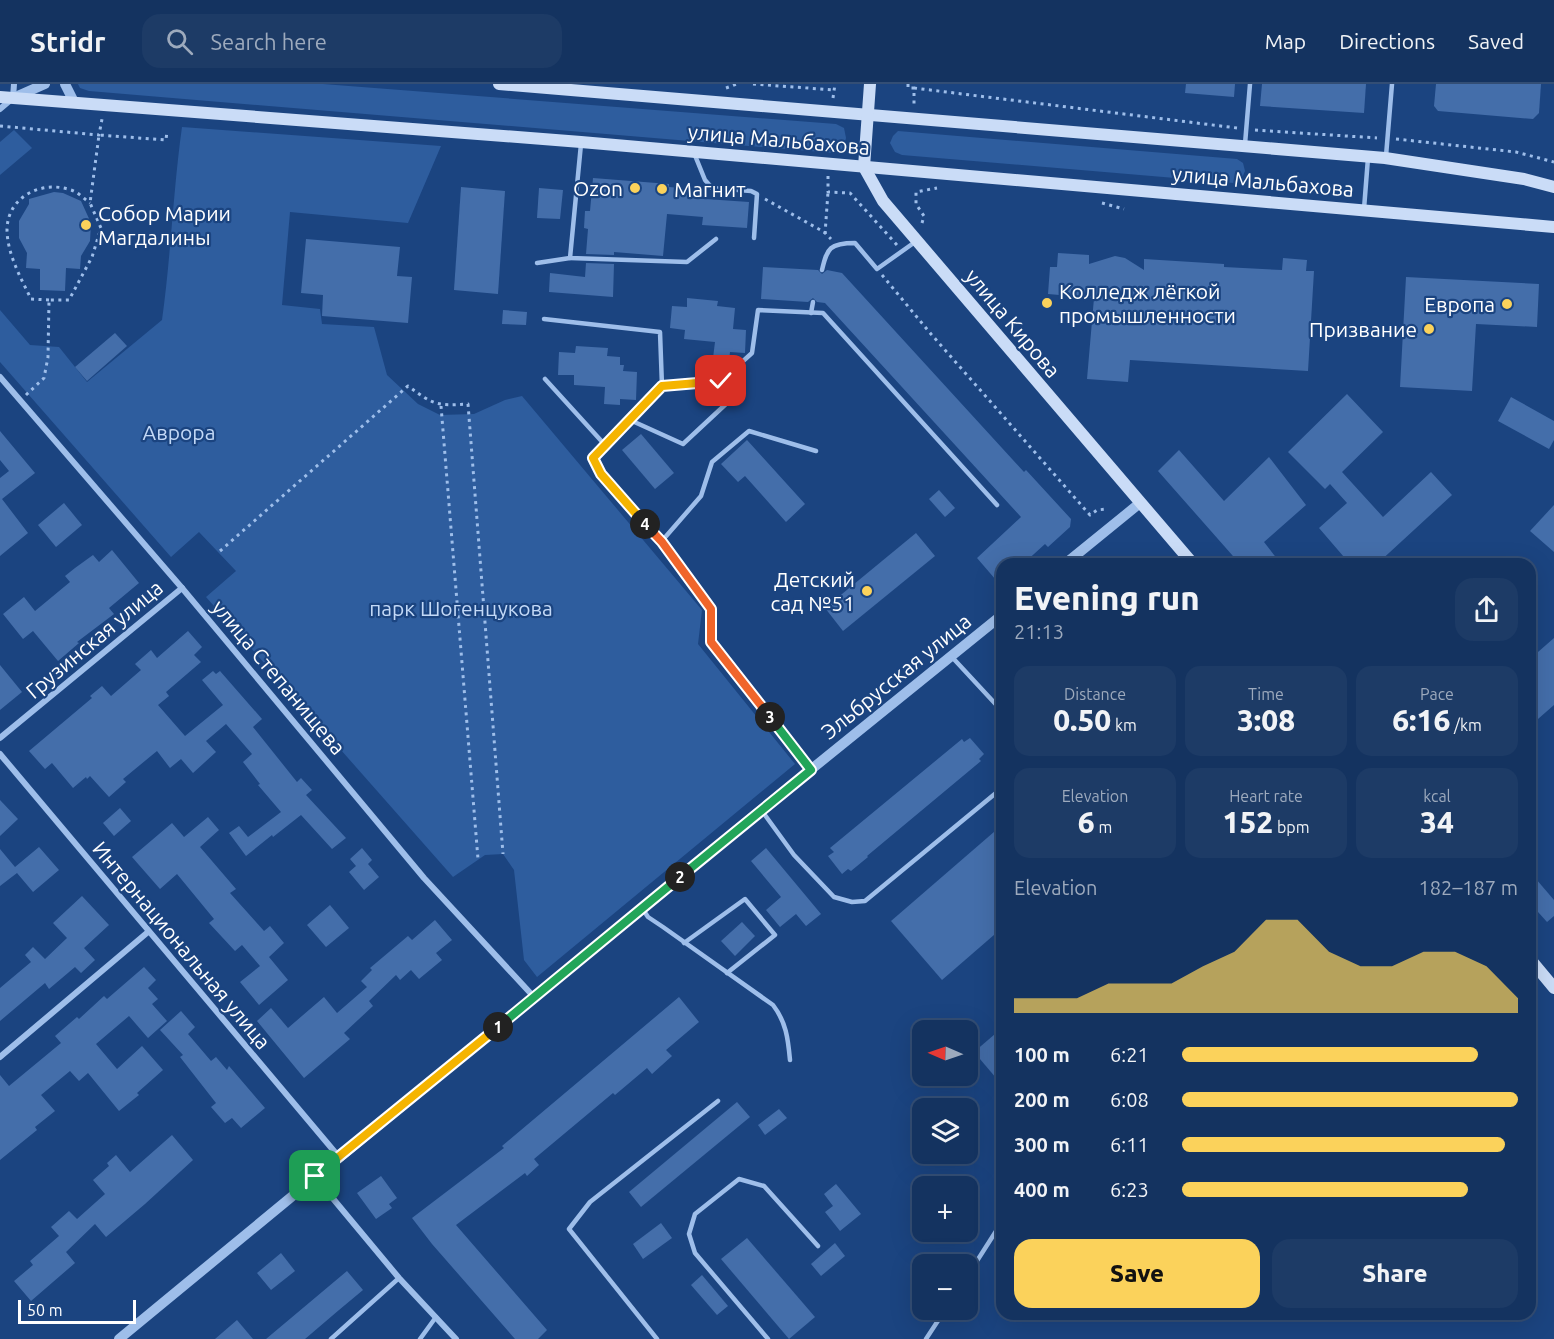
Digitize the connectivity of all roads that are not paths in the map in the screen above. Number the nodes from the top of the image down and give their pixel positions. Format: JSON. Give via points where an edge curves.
{"nodes":[{"id":1,"x":14,"y":84,"type":"edge"},
{"id":2,"x":45,"y":84,"type":"edge"},
{"id":3,"x":65,"y":84,"type":"edge"},
{"id":4,"x":499,"y":84,"type":"edge"},
{"id":5,"x":870,"y":84,"type":"edge"},
{"id":6,"x":1250,"y":84,"type":"edge"},
{"id":7,"x":1392,"y":84,"type":"edge"},
{"id":8,"x":0,"y":97,"type":"edge"},
{"id":9,"x":13,"y":98,"type":"junction"},
{"id":10,"x":74,"y":102,"type":"junction"},
{"id":11,"x":0,"y":109,"type":"edge"},
{"id":12,"x":868,"y":116,"type":"junction"},
{"id":13,"x":581,"y":142,"type":"junction"},
{"id":14,"x":1244,"y":147,"type":"junction"},
{"id":15,"x":694,"y":152,"type":"junction"},
{"id":16,"x":1368,"y":157,"type":"junction"},
{"id":17,"x":1385,"y":158,"type":"junction"},
{"id":18,"x":864,"y":167,"type":"junction"},
{"id":19,"x":1554,"y":187,"type":"edge"},
{"id":20,"x":1364,"y":209,"type":"junction"},
{"id":21,"x":1554,"y":227,"type":"edge"},
{"id":22,"x":754,"y":238,"type":"dead end"},
{"id":23,"x":716,"y":239,"type":"dead end"},
{"id":24,"x":918,"y":241,"type":"junction"},
{"id":25,"x":570,"y":258,"type":"junction"},
{"id":26,"x":537,"y":263,"type":"dead end"},
{"id":27,"x":822,"y":270,"type":"dead end"},
{"id":28,"x":813,"y":302,"type":"dead end"},
{"id":29,"x":811,"y":313,"type":"junction"},
{"id":30,"x":544,"y":319,"type":"dead end"},
{"id":31,"x":0,"y":377,"type":"edge"},
{"id":32,"x":545,"y":379,"type":"dead end"},
{"id":33,"x":721,"y":381,"type":"junction"},
{"id":34,"x":662,"y":386,"type":"junction"},
{"id":35,"x":630,"y":420,"type":"junction"},
{"id":36,"x":605,"y":445,"type":"junction"},
{"id":37,"x":816,"y":451,"type":"dead end"},
{"id":38,"x":1140,"y":503,"type":"junction"},
{"id":39,"x":997,"y":505,"type":"dead end"},
{"id":40,"x":662,"y":542,"type":"junction"},
{"id":41,"x":1072,"y":558,"type":"edge"},
{"id":42,"x":1188,"y":558,"type":"edge"},
{"id":43,"x":182,"y":588,"type":"junction"},
{"id":44,"x":996,"y":620,"type":"edge"},
{"id":45,"x":951,"y":656,"type":"junction"},
{"id":46,"x":996,"y":705,"type":"edge"},
{"id":47,"x":0,"y":738,"type":"edge"},
{"id":48,"x":0,"y":754,"type":"edge"},
{"id":49,"x":811,"y":770,"type":"junction"},
{"id":50,"x":996,"y":793,"type":"edge"},
{"id":51,"x":761,"y":810,"type":"junction"},
{"id":52,"x":642,"y":908,"type":"junction"},
{"id":53,"x":148,"y":932,"type":"junction"},
{"id":54,"x":684,"y":943,"type":"junction"},
{"id":55,"x":1536,"y":966,"type":"edge"},
{"id":56,"x":727,"y":973,"type":"junction"},
{"id":57,"x":1554,"y":988,"type":"edge"},
{"id":58,"x":534,"y":997,"type":"junction"},
{"id":59,"x":0,"y":1057,"type":"edge"},
{"id":60,"x":790,"y":1060,"type":"dead end"},
{"id":61,"x":718,"y":1101,"type":"dead end"},
{"id":62,"x":339,"y":1156,"type":"junction"},
{"id":63,"x":315,"y":1176,"type":"junction"},
{"id":64,"x":996,"y":1231,"type":"edge"},
{"id":65,"x":818,"y":1246,"type":"dead end"},
{"id":66,"x":978,"y":1259,"type":"edge"},
{"id":67,"x":399,"y":1278,"type":"junction"},
{"id":68,"x":436,"y":1316,"type":"junction"},
{"id":69,"x":938,"y":1320,"type":"edge"},
{"id":70,"x":119,"y":1339,"type":"edge"},
{"id":71,"x":331,"y":1339,"type":"edge"},
{"id":72,"x":420,"y":1339,"type":"edge"},
{"id":73,"x":456,"y":1339,"type":"edge"},
{"id":74,"x":657,"y":1339,"type":"edge"},
{"id":75,"x":768,"y":1339,"type":"edge"},
{"id":76,"x":926,"y":1339,"type":"edge"}],
"edges":[{"from":1,"to":9,"type":"street"},
{"from":2,"to":9,"type":"street"},
{"from":3,"to":10,"type":"street"},
{"from":4,"to":12,"type":"main road","name":"улица Мальбахова"},
{"from":5,"to":12,"type":"main road"},
{"from":6,"to":14,"type":"lane"},
{"from":7,"to":17,"type":"lane"},
{"from":8,"to":9,"type":"main road","name":"улица Мальбахова"},
{"from":9,"to":10,"type":"main road","name":"улица Мальбахова"},
{"from":9,"to":11,"type":"street"},
{"from":10,"to":13,"type":"main road","name":"улица Мальбахова"},
{"from":12,"to":14,"type":"main road","name":"улица Мальбахова"},
{"from":12,"to":18,"type":"main road"},
{"from":13,"to":15,"type":"main road","name":"улица Мальбахова"},
{"from":13,"to":25,"type":"lane"},
{"from":14,"to":16,"type":"main road","name":"улица Мальбахова"},
{"from":15,"to":18,"type":"main road","name":"улица Мальбахова"},
{"from":15,"to":22,"type":"lane","via":[[712,188],[751,190],[757,194]]},
{"from":16,"to":17,"type":"main road","name":"улица Мальбахова"},
{"from":16,"to":20,"type":"lane"},
{"from":17,"to":19,"type":"main road","name":"улица Мальбахова"},
{"from":18,"to":20,"type":"main road","name":"улица Мальбахова"},
{"from":18,"to":24,"type":"main road","name":"улица Кирова","via":[[883,201]]},
{"from":20,"to":21,"type":"main road","name":"улица Мальбахова"},
{"from":23,"to":25,"type":"lane","via":[[687,262]]},
{"from":24,"to":27,"type":"lane","via":[[877,269],[855,243],[833,246],[826,251]]},
{"from":24,"to":38,"type":"main road","name":"улица Кирова"},
{"from":25,"to":26,"type":"lane"},
{"from":28,"to":29,"type":"lane"},
{"from":29,"to":33,"type":"lane","via":[[758,310],[752,353]]},
{"from":29,"to":39,"type":"lane","via":[[823,313]]},
{"from":30,"to":34,"type":"lane","via":[[660,332]]},
{"from":31,"to":43,"type":"street","name":"улица Степанищева"},
{"from":32,"to":36,"type":"lane"},
{"from":33,"to":34,"type":"lane"},
{"from":33,"to":35,"type":"lane","via":[[727,403],[683,444]]},
{"from":34,"to":35,"type":"lane"},
{"from":35,"to":36,"type":"lane"},
{"from":36,"to":40,"type":"lane","via":[[593,458],[601,474]]},
{"from":37,"to":40,"type":"lane","via":[[749,431],[712,462],[701,496]]},
{"from":38,"to":41,"type":"street"},
{"from":38,"to":42,"type":"main road","name":"улица Кирова"},
{"from":40,"to":49,"type":"lane","via":[[711,609],[711,642]]},
{"from":43,"to":47,"type":"street","name":"Грузинская улица"},
{"from":43,"to":58,"type":"street","name":"улица Степанищева","via":[[424,878]]},
{"from":44,"to":45,"type":"street","name":"Эльбрусская улица"},
{"from":45,"to":46,"type":"lane"},
{"from":45,"to":49,"type":"street","name":"Эльбрусская улица"},
{"from":48,"to":53,"type":"street","name":"Интернациональная улица"},
{"from":49,"to":51,"type":"street","name":"Эльбрусская улица"},
{"from":50,"to":51,"type":"lane","via":[[865,901],[852,902],[834,897],[794,855]]},
{"from":51,"to":52,"type":"street","name":"Эльбрусская улица"},
{"from":52,"to":54,"type":"lane","via":[[648,917]]},
{"from":52,"to":58,"type":"street","name":"Эльбрусская улица"},
{"from":53,"to":59,"type":"street"},
{"from":53,"to":62,"type":"street","name":"Интернациональная улица"},
{"from":54,"to":56,"type":"lane"},
{"from":54,"to":56,"type":"lane","via":[[745,899],[775,935]]},
{"from":55,"to":57,"type":"main road"},
{"from":56,"to":60,"type":"lane","via":[[773,1005],[782,1017]]},
{"from":58,"to":62,"type":"street","name":"Эльбрусская улица"},
{"from":61,"to":74,"type":"lane","via":[[590,1202],[569,1229]]},
{"from":62,"to":63,"type":"street","name":"Эльбрусская улица"},
{"from":63,"to":67,"type":"street"},
{"from":63,"to":70,"type":"street","name":"Эльбрусская улица"},
{"from":64,"to":66,"type":"lane"},
{"from":65,"to":75,"type":"lane","via":[[764,1186],[739,1179],[695,1214],[689,1234],[694,1253]]},
{"from":67,"to":68,"type":"street"},
{"from":67,"to":71,"type":"lane"},
{"from":68,"to":72,"type":"lane"},
{"from":68,"to":73,"type":"street"},
{"from":69,"to":76,"type":"lane"}]}
